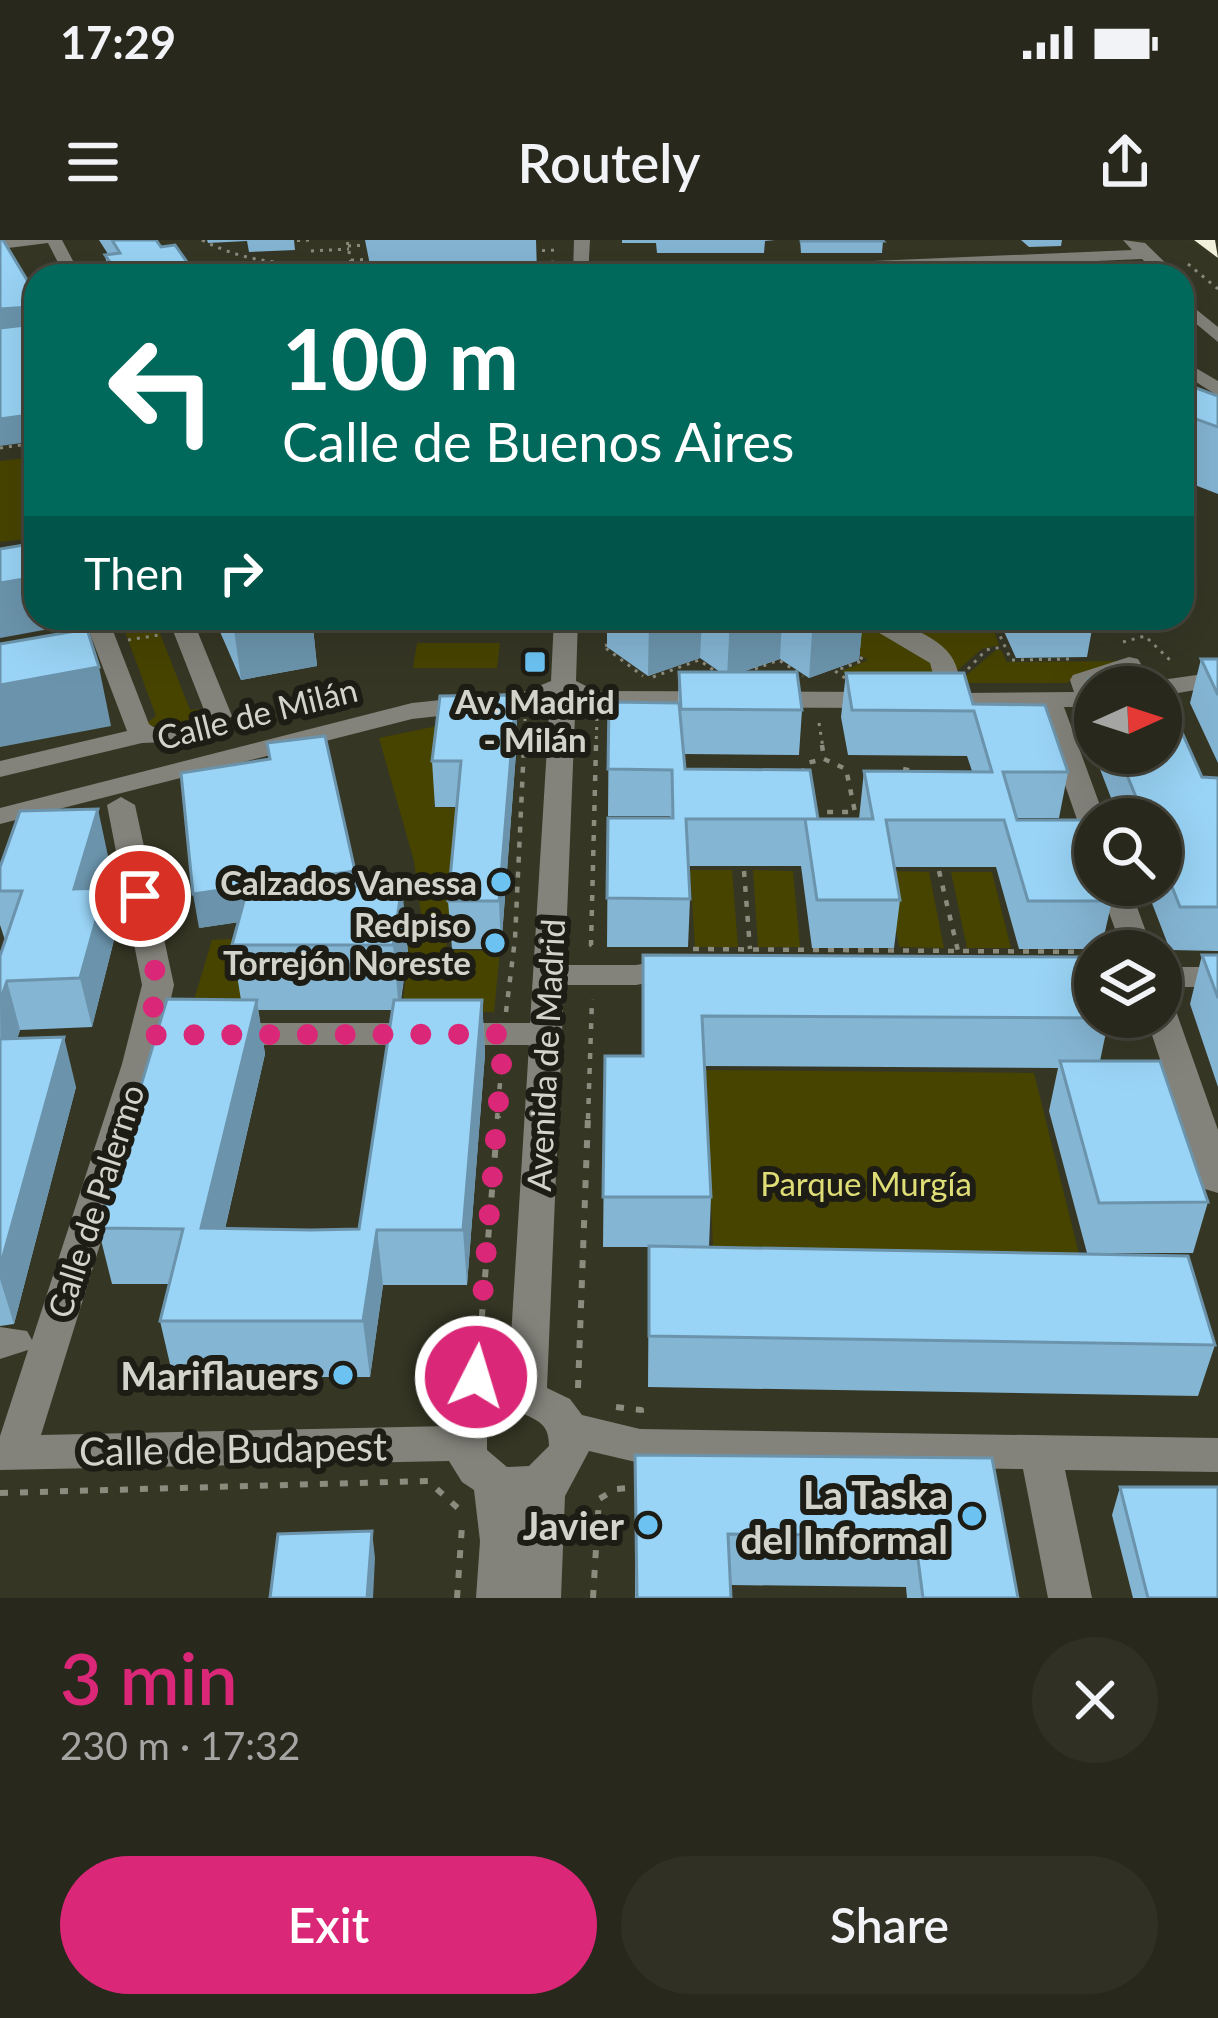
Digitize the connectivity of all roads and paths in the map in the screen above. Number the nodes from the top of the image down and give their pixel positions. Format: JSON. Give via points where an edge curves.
{"nodes":[{"id":1,"x":42,"y":240,"type":"edge"},
{"id":2,"x":202,"y":240,"type":"edge"},
{"id":3,"x":312,"y":240,"type":"edge"},
{"id":4,"x":1114,"y":240,"type":"edge"},
{"id":5,"x":1203,"y":240,"type":"edge"},
{"id":6,"x":271,"y":242,"type":"edge"},
{"id":7,"x":0,"y":244,"type":"edge"},
{"id":8,"x":348,"y":245,"type":"edge"},
{"id":9,"x":369,"y":245,"type":"dead end"},
{"id":10,"x":1134,"y":247,"type":"edge"},
{"id":11,"x":557,"y":250,"type":"dead end"},
{"id":12,"x":311,"y":251,"type":"dead end"},
{"id":13,"x":518,"y":252,"type":"dead end"},
{"id":14,"x":1218,"y":253,"type":"edge"},
{"id":15,"x":382,"y":259,"type":"dead end"},
{"id":16,"x":350,"y":260,"type":"junction"},
{"id":17,"x":265,"y":264,"type":"edge"},
{"id":18,"x":297,"y":264,"type":"edge"},
{"id":19,"x":844,"y":264,"type":"edge"},
{"id":20,"x":1194,"y":297,"type":"edge"},
{"id":21,"x":1194,"y":314,"type":"edge"},
{"id":22,"x":1218,"y":320,"type":"edge"},
{"id":23,"x":1218,"y":337,"type":"edge"},
{"id":24,"x":185,"y":630,"type":"edge"},
{"id":25,"x":565,"y":630,"type":"edge"},
{"id":26,"x":894,"y":630,"type":"edge"},
{"id":27,"x":998,"y":630,"type":"edge"},
{"id":28,"x":101,"y":631,"type":"edge"},
{"id":29,"x":622,"y":640,"type":"dead end"},
{"id":30,"x":1005,"y":646,"type":"junction"},
{"id":31,"x":847,"y":649,"type":"dead end"},
{"id":32,"x":1124,"y":656,"type":"joint"},
{"id":33,"x":1090,"y":659,"type":"dead end"},
{"id":34,"x":1106,"y":666,"type":"edge"},
{"id":35,"x":1172,"y":666,"type":"edge"},
{"id":36,"x":835,"y":671,"type":"junction"},
{"id":37,"x":946,"y":674,"type":"junction"},
{"id":38,"x":765,"y":677,"type":"edge"},
{"id":39,"x":1182,"y":678,"type":"edge"},
{"id":40,"x":727,"y":679,"type":"edge"},
{"id":41,"x":1218,"y":679,"type":"edge"},
{"id":42,"x":816,"y":685,"type":"junction"},
{"id":43,"x":855,"y":685,"type":"edge"},
{"id":44,"x":1074,"y":700,"type":"edge"},
{"id":45,"x":953,"y":701,"type":"junction"},
{"id":46,"x":1049,"y":702,"type":"junction"},
{"id":47,"x":561,"y":704,"type":"junction"},
{"id":48,"x":196,"y":732,"type":"junction"},
{"id":49,"x":154,"y":736,"type":"junction"},
{"id":50,"x":824,"y":759,"type":"junction"},
{"id":51,"x":212,"y":761,"type":"junction"},
{"id":52,"x":182,"y":768,"type":"junction"},
{"id":53,"x":0,"y":770,"type":"edge"},
{"id":54,"x":766,"y":774,"type":"edge"},
{"id":55,"x":923,"y":774,"type":"edge"},
{"id":56,"x":720,"y":778,"type":"edge"},
{"id":57,"x":883,"y":781,"type":"edge"},
{"id":58,"x":794,"y":782,"type":"edge"},
{"id":59,"x":806,"y":782,"type":"junction"},
{"id":60,"x":849,"y":782,"type":"junction"},
{"id":61,"x":861,"y":782,"type":"edge"},
{"id":62,"x":1083,"y":798,"type":"edge"},
{"id":63,"x":121,"y":806,"type":"dead end"},
{"id":64,"x":0,"y":816,"type":"edge"},
{"id":65,"x":744,"y":871,"type":"dead end"},
{"id":66,"x":939,"y":871,"type":"dead end"},
{"id":67,"x":596,"y":949,"type":"dead end"},
{"id":68,"x":750,"y":950,"type":"junction"},
{"id":69,"x":958,"y":951,"type":"junction"},
{"id":70,"x":1074,"y":952,"type":"edge"},
{"id":71,"x":701,"y":967,"type":"joint"},
{"id":72,"x":548,"y":975,"type":"junction"},
{"id":73,"x":1182,"y":977,"type":"edge"},
{"id":74,"x":1218,"y":977,"type":"edge"},
{"id":75,"x":597,"y":996,"type":"dead end"},
{"id":76,"x":504,"y":1034,"type":"junction"},
{"id":77,"x":545,"y":1034,"type":"junction"},
{"id":78,"x":147,"y":1035,"type":"junction"},
{"id":79,"x":1169,"y":1038,"type":"edge"},
{"id":80,"x":1218,"y":1180,"type":"edge"},
{"id":81,"x":476,"y":1377,"type":"dead end"},
{"id":82,"x":527,"y":1397,"type":"junction"},
{"id":83,"x":609,"y":1407,"type":"dead end"},
{"id":84,"x":574,"y":1411,"type":"junction"},
{"id":85,"x":466,"y":1443,"type":"junction"},
{"id":86,"x":640,"y":1446,"type":"junction"},
{"id":87,"x":8,"y":1453,"type":"edge"},
{"id":88,"x":1042,"y":1453,"type":"junction"},
{"id":89,"x":1218,"y":1455,"type":"edge"},
{"id":90,"x":553,"y":1474,"type":"junction"},
{"id":91,"x":494,"y":1482,"type":"junction"},
{"id":92,"x":0,"y":1493,"type":"edge"},
{"id":93,"x":457,"y":1598,"type":"edge"},
{"id":94,"x":499,"y":1598,"type":"edge"},
{"id":95,"x":539,"y":1598,"type":"edge"},
{"id":96,"x":593,"y":1598,"type":"edge"},
{"id":97,"x":1070,"y":1598,"type":"edge"}],
"edges":[{"from":1,"to":7,"type":"street"},
{"from":2,"to":17,"type":"path"},
{"from":3,"to":6,"type":"path"},
{"from":4,"to":10,"type":"street"},
{"from":5,"to":14,"type":"highway"},
{"from":8,"to":9,"type":"path"},
{"from":8,"to":12,"type":"path"},
{"from":8,"to":16,"type":"path"},
{"from":10,"to":19,"type":"street"},
{"from":11,"to":13,"type":"path"},
{"from":15,"to":16,"type":"path"},
{"from":16,"to":18,"type":"path"},
{"from":20,"to":22,"type":"street"},
{"from":21,"to":23,"type":"street"},
{"from":24,"to":48,"type":"street","via":[[219,716]]},
{"from":25,"to":47,"type":"street","name":"Avenida de Madrid"},
{"from":26,"to":37,"type":"street","via":[[924,643]]},
{"from":27,"to":30,"type":"path"},
{"from":28,"to":49,"type":"street"},
{"from":29,"to":40,"type":"path","via":[[603,646],[647,679],[700,660]]},
{"from":30,"to":33,"type":"path","via":[[1011,660]]},
{"from":30,"to":37,"type":"path"},
{"from":31,"to":36,"type":"path","via":[[864,660]]},
{"from":32,"to":34,"type":"street"},
{"from":32,"to":35,"type":"path","via":[[1118,644],[1144,635]]},
{"from":36,"to":42,"type":"path"},
{"from":36,"to":43,"type":"path"},
{"from":37,"to":45,"type":"street"},
{"from":38,"to":42,"type":"path","via":[[755,670],[779,660]]},
{"from":39,"to":41,"type":"street"},
{"from":42,"to":45,"type":"street","name":"Calle de Milán"},
{"from":42,"to":47,"type":"street","name":"Calle de Milán"},
{"from":42,"to":50,"type":"path"},
{"from":44,"to":46,"type":"street","name":"Calle de Milán"},
{"from":45,"to":46,"type":"street","name":"Calle de Milán"},
{"from":46,"to":62,"type":"street"},
{"from":47,"to":51,"type":"street","name":"Calle de Milán","via":[[412,711]]},
{"from":47,"to":67,"type":"path","via":[[598,717]]},
{"from":47,"to":72,"type":"street","name":"Avenida de Madrid"},
{"from":47,"to":76,"type":"path","via":[[524,717]]},
{"from":48,"to":49,"type":"street"},
{"from":48,"to":51,"type":"street"},
{"from":49,"to":52,"type":"street"},
{"from":49,"to":53,"type":"street"},
{"from":50,"to":59,"type":"path","via":[[807,763]]},
{"from":50,"to":60,"type":"path","via":[[843,764]]},
{"from":51,"to":52,"type":"street","name":"Calle de Milán"},
{"from":52,"to":64,"type":"street","name":"Calle de Milán"},
{"from":54,"to":56,"type":"path","via":[[739,768]]},
{"from":55,"to":57,"type":"path","via":[[894,771]]},
{"from":58,"to":59,"type":"path"},
{"from":59,"to":60,"type":"path","via":[[811,812],[855,812]]},
{"from":60,"to":61,"type":"path"},
{"from":63,"to":78,"type":"street","name":"Calle de Palermo","via":[[158,986]]},
{"from":65,"to":68,"type":"path"},
{"from":66,"to":69,"type":"path"},
{"from":68,"to":69,"type":"path"},
{"from":68,"to":71,"type":"path"},
{"from":69,"to":70,"type":"path"},
{"from":71,"to":72,"type":"street","via":[[664,983],[636,975]]},
{"from":72,"to":77,"type":"street","name":"Avenida de Madrid"},
{"from":73,"to":74,"type":"street"},
{"from":75,"to":84,"type":"path","via":[[590,1002]]},
{"from":76,"to":77,"type":"street"},
{"from":76,"to":78,"type":"street"},
{"from":76,"to":81,"type":"path"},
{"from":77,"to":82,"type":"street","name":"Avenida de Madrid"},
{"from":78,"to":87,"type":"street","name":"Calle de Palermo"},
{"from":79,"to":80,"type":"street"},
{"from":82,"to":84,"type":"street"},
{"from":82,"to":85,"type":"street","via":[[485,1408]]},
{"from":83,"to":86,"type":"path","via":[[641,1410]]},
{"from":84,"to":86,"type":"street"},
{"from":84,"to":90,"type":"street","via":[[569,1453]]},
{"from":85,"to":87,"type":"street","name":"Calle de Budapest"},
{"from":85,"to":91,"type":"street","via":[[479,1472]]},
{"from":86,"to":88,"type":"street"},
{"from":86,"to":96,"type":"path","via":[[638,1489],[598,1499]]},
{"from":88,"to":89,"type":"street"},
{"from":88,"to":97,"type":"street"},
{"from":90,"to":91,"type":"street","via":[[525,1486]]},
{"from":90,"to":95,"type":"street","via":[[544,1496]]},
{"from":91,"to":94,"type":"street"},
{"from":92,"to":93,"type":"path","via":[[428,1481],[463,1512]]}]}
